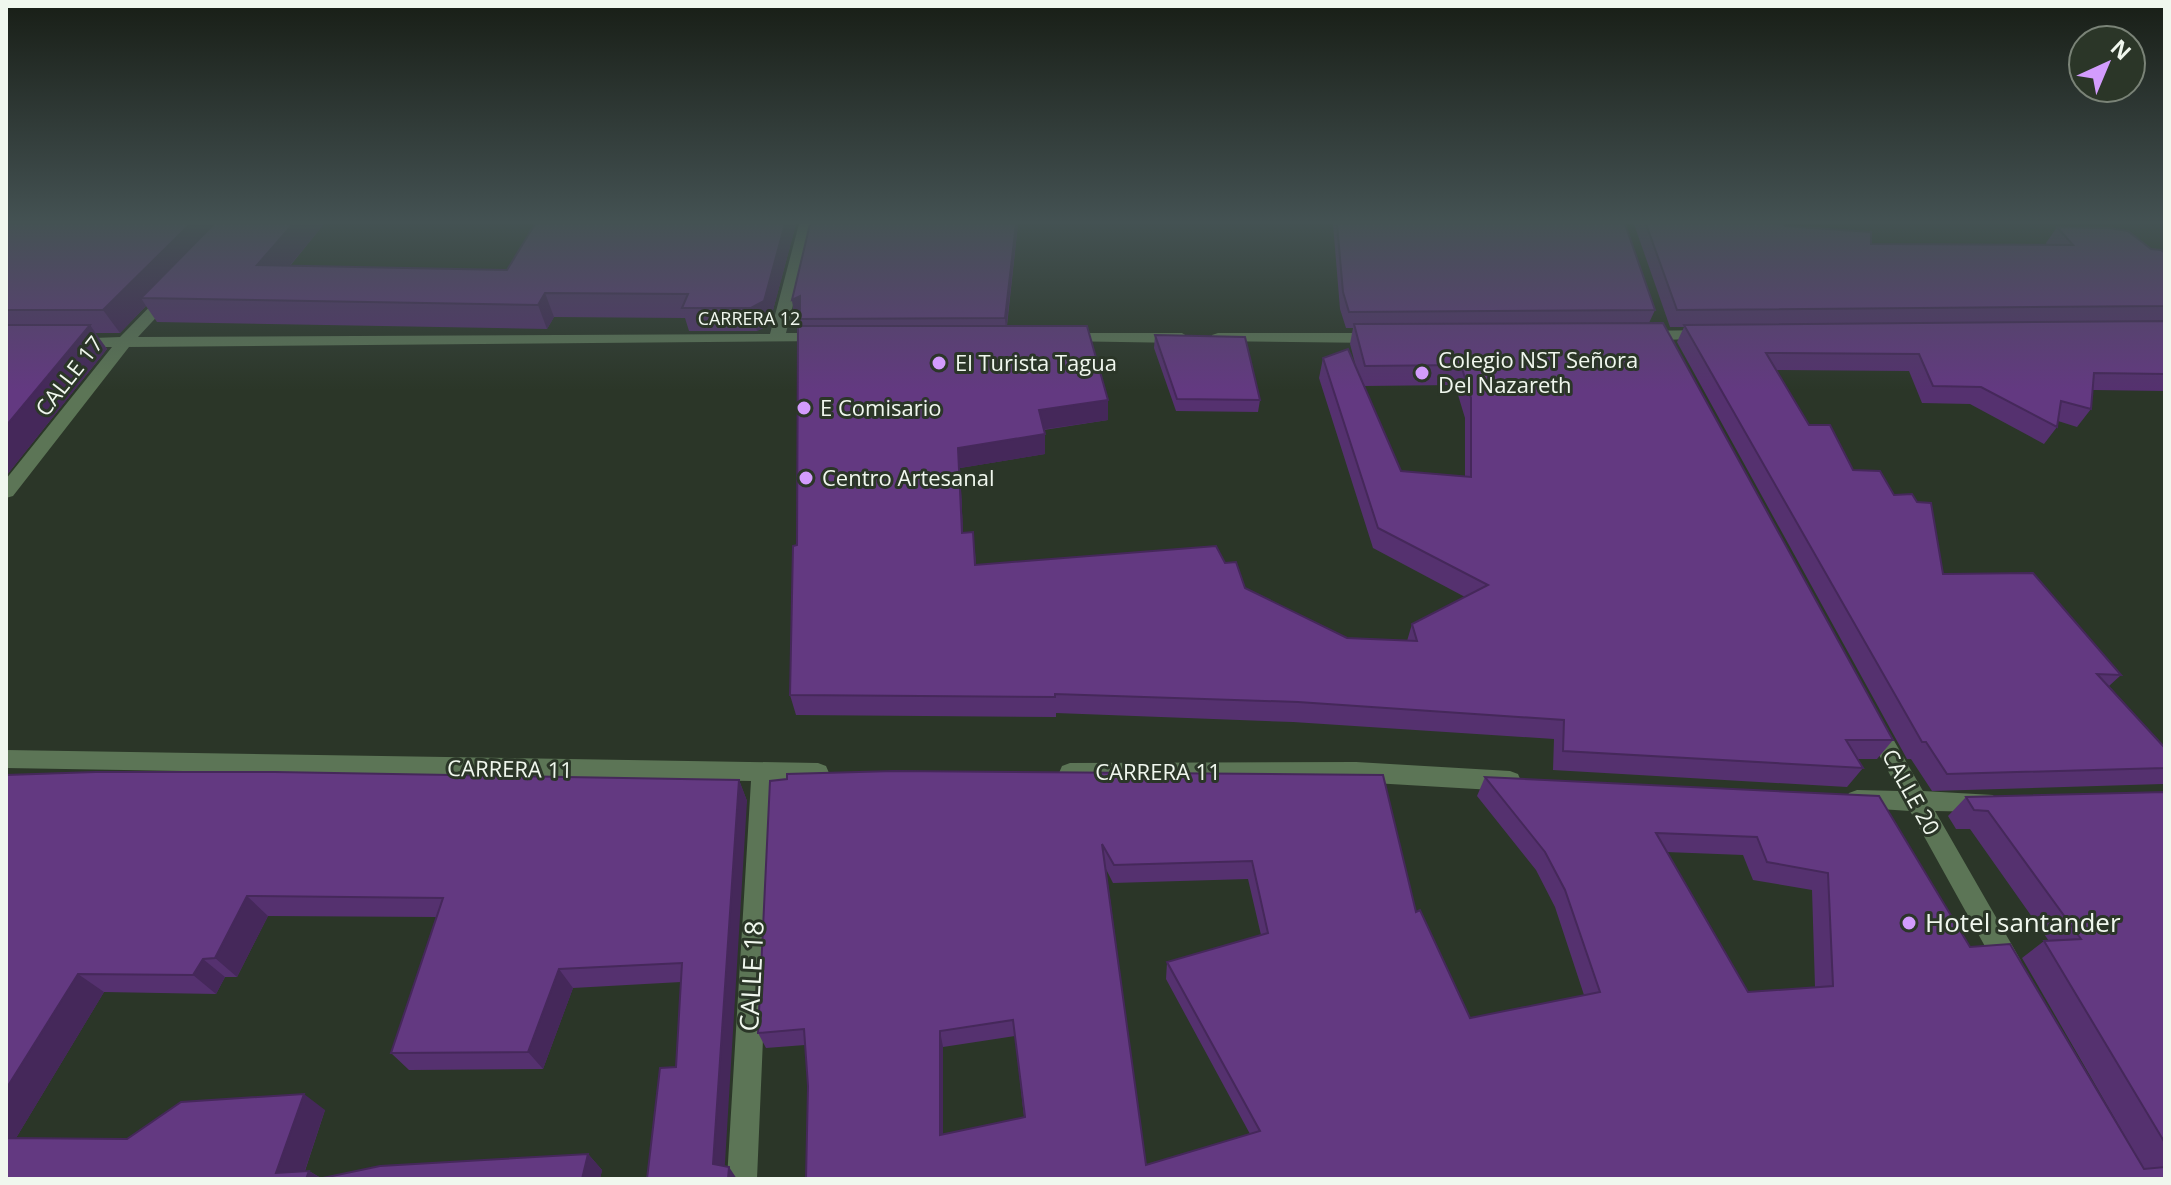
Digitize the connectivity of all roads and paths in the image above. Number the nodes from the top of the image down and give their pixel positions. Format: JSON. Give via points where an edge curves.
{"nodes":[{"id":1,"x":184,"y":279,"type":"edge"},
{"id":2,"x":792,"y":279,"type":"edge"},
{"id":3,"x":1653,"y":308,"type":"edge"},
{"id":4,"x":1725,"y":335,"type":"edge"},
{"id":5,"x":1630,"y":336,"type":"edge"},
{"id":6,"x":1662,"y":336,"type":"junction"},
{"id":7,"x":777,"y":338,"type":"junction"},
{"id":8,"x":840,"y":338,"type":"edge"},
{"id":9,"x":1046,"y":338,"type":"edge"},
{"id":10,"x":1393,"y":338,"type":"edge"},
{"id":11,"x":50,"y":342,"type":"edge"},
{"id":12,"x":124,"y":342,"type":"junction"},
{"id":13,"x":1677,"y":363,"type":"edge"},
{"id":14,"x":6,"y":492,"type":"edge"},
{"id":15,"x":1864,"y":707,"type":"edge"},
{"id":16,"x":6,"y":759,"type":"edge"},
{"id":17,"x":763,"y":773,"type":"junction"},
{"id":18,"x":841,"y":773,"type":"edge"},
{"id":19,"x":1044,"y":773,"type":"edge"},
{"id":20,"x":1527,"y":782,"type":"edge"},
{"id":21,"x":1838,"y":799,"type":"edge"},
{"id":22,"x":2009,"y":801,"type":"edge"},
{"id":23,"x":1916,"y":804,"type":"junction"},
{"id":24,"x":2025,"y":991,"type":"edge"},
{"id":25,"x":742,"y":1179,"type":"edge"}],
"edges":[{"from":1,"to":12,"type":"street","name":"CALLE 17"},
{"from":2,"to":7,"type":"street"},
{"from":3,"to":6,"type":"street"},
{"from":4,"to":6,"type":"street"},
{"from":5,"to":6,"type":"street"},
{"from":6,"to":13,"type":"street"},
{"from":7,"to":8,"type":"street","name":"CARRERA 12"},
{"from":7,"to":12,"type":"street","name":"CARRERA 12"},
{"from":9,"to":10,"type":"street"},
{"from":11,"to":12,"type":"street","name":"CARRERA 12"},
{"from":12,"to":14,"type":"street","name":"CALLE 17"},
{"from":15,"to":23,"type":"street","name":"CALLE 20"},
{"from":16,"to":17,"type":"street","name":"CARRERA 11"},
{"from":17,"to":18,"type":"street","name":"CARRERA 11"},
{"from":17,"to":25,"type":"street","name":"CALLE 18"},
{"from":19,"to":20,"type":"street","name":"CARRERA 11","via":[[1356,772]]},
{"from":21,"to":23,"type":"street"},
{"from":22,"to":23,"type":"street"},
{"from":23,"to":24,"type":"street","name":"CALLE 20"}]}
